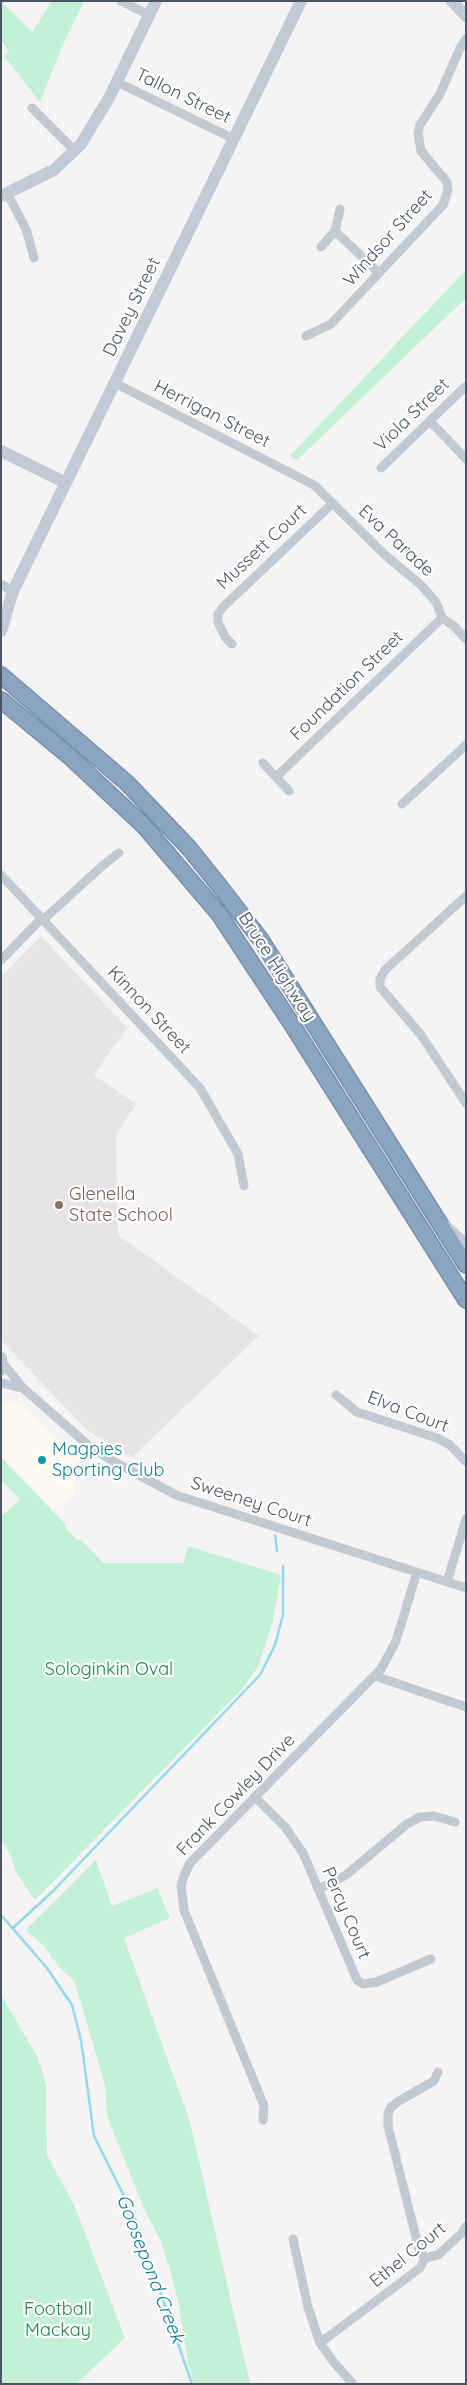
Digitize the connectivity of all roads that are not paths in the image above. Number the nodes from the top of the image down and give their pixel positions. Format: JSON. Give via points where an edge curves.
{"nodes":[{"id":1,"x":121,"y":1,"type":"edge"},
{"id":2,"x":156,"y":1,"type":"edge"},
{"id":3,"x":301,"y":1,"type":"edge"},
{"id":4,"x":452,"y":1,"type":"edge"},
{"id":5,"x":149,"y":15,"type":"junction"},
{"id":6,"x":466,"y":16,"type":"edge"},
{"id":7,"x":466,"y":39,"type":"edge"},
{"id":8,"x":117,"y":82,"type":"junction"},
{"id":9,"x":32,"y":108,"type":"dead end"},
{"id":10,"x":234,"y":139,"type":"junction"},
{"id":11,"x":75,"y":151,"type":"junction"},
{"id":12,"x":4,"y":195,"type":"edge"},
{"id":13,"x":340,"y":210,"type":"dead end"},
{"id":14,"x":335,"y":231,"type":"junction"},
{"id":15,"x":321,"y":247,"type":"dead end"},
{"id":16,"x":34,"y":258,"type":"dead end"},
{"id":17,"x":379,"y":273,"type":"junction"},
{"id":18,"x":306,"y":336,"type":"dead end"},
{"id":19,"x":115,"y":383,"type":"junction"},
{"id":20,"x":466,"y":386,"type":"edge"},
{"id":21,"x":430,"y":421,"type":"junction"},
{"id":22,"x":1,"y":451,"type":"edge"},
{"id":23,"x":466,"y":459,"type":"edge"},
{"id":24,"x":381,"y":468,"type":"dead end"},
{"id":25,"x":295,"y":474,"type":"joint"},
{"id":26,"x":66,"y":483,"type":"junction"},
{"id":27,"x":333,"y":503,"type":"junction"},
{"id":28,"x":1,"y":584,"type":"edge"},
{"id":29,"x":13,"y":591,"type":"junction"},
{"id":30,"x":442,"y":618,"type":"junction"},
{"id":31,"x":1,"y":631,"type":"edge"},
{"id":32,"x":466,"y":639,"type":"edge"},
{"id":33,"x":232,"y":644,"type":"dead end"},
{"id":34,"x":7,"y":680,"type":"edge"},
{"id":35,"x":2,"y":701,"type":"edge"},
{"id":36,"x":466,"y":745,"type":"edge"},
{"id":37,"x":263,"y":763,"type":"dead end"},
{"id":38,"x":276,"y":777,"type":"junction"},
{"id":39,"x":289,"y":791,"type":"dead end"},
{"id":40,"x":402,"y":804,"type":"dead end"},
{"id":41,"x":119,"y":853,"type":"dead end"},
{"id":42,"x":1,"y":875,"type":"edge"},
{"id":43,"x":466,"y":896,"type":"edge"},
{"id":44,"x":42,"y":919,"type":"junction"},
{"id":45,"x":1,"y":960,"type":"edge"},
{"id":46,"x":466,"y":1103,"type":"edge"},
{"id":47,"x":244,"y":1186,"type":"dead end"},
{"id":48,"x":438,"y":1218,"type":"junction"},
{"id":49,"x":466,"y":1245,"type":"edge"},
{"id":50,"x":466,"y":1266,"type":"edge"},
{"id":51,"x":466,"y":1300,"type":"edge"},
{"id":52,"x":2,"y":1363,"type":"edge"},
{"id":53,"x":1,"y":1383,"type":"edge"},
{"id":54,"x":23,"y":1388,"type":"junction"},
{"id":55,"x":336,"y":1395,"type":"dead end"},
{"id":56,"x":466,"y":1462,"type":"edge"},
{"id":57,"x":466,"y":1519,"type":"edge"},
{"id":58,"x":417,"y":1572,"type":"junction"},
{"id":59,"x":447,"y":1582,"type":"junction"},
{"id":60,"x":466,"y":1588,"type":"edge"},
{"id":61,"x":375,"y":1676,"type":"junction"},
{"id":62,"x":466,"y":1707,"type":"edge"},
{"id":63,"x":255,"y":1797,"type":"junction"},
{"id":64,"x":455,"y":1822,"type":"dead end"},
{"id":65,"x":319,"y":1889,"type":"junction"},
{"id":66,"x":431,"y":1959,"type":"dead end"},
{"id":67,"x":438,"y":2072,"type":"dead end"},
{"id":68,"x":263,"y":2120,"type":"dead end"},
{"id":69,"x":466,"y":2226,"type":"edge"},
{"id":70,"x":293,"y":2239,"type":"dead end"},
{"id":71,"x":425,"y":2258,"type":"junction"},
{"id":72,"x":320,"y":2343,"type":"junction"},
{"id":73,"x":353,"y":2384,"type":"edge"}],
"edges":[{"from":1,"to":5,"type":"street"},
{"from":2,"to":5,"type":"street"},
{"from":3,"to":10,"type":"street","name":"Davey Street"},
{"from":4,"to":6,"type":"street"},
{"from":5,"to":8,"type":"street"},
{"from":7,"to":17,"type":"street","name":"Windsor Street","via":[[418,133],[421,151],[447,182],[447,198]]},
{"from":8,"to":10,"type":"street","name":"Tallon Street"},
{"from":8,"to":11,"type":"street","via":[[94,125]]},
{"from":9,"to":11,"type":"street"},
{"from":10,"to":19,"type":"street","name":"Davey Street"},
{"from":11,"to":12,"type":"street","via":[[54,170]]},
{"from":12,"to":16,"type":"street","via":[[26,229]]},
{"from":13,"to":14,"type":"street"},
{"from":14,"to":15,"type":"street"},
{"from":14,"to":17,"type":"street"},
{"from":17,"to":18,"type":"street","name":"Windsor Street","via":[[331,324]]},
{"from":19,"to":25,"type":"street","name":"Herrigan Street"},
{"from":19,"to":26,"type":"street","name":"Davey Street"},
{"from":20,"to":21,"type":"street","name":"Viola Street"},
{"from":21,"to":23,"type":"street"},
{"from":21,"to":24,"type":"street","name":"Viola Street"},
{"from":22,"to":26,"type":"street"},
{"from":25,"to":27,"type":"street","name":"Eva Parade","via":[[314,485]]},
{"from":26,"to":29,"type":"street","name":"Davey Street"},
{"from":27,"to":30,"type":"street","name":"Eva Parade","via":[[385,555],[420,584],[436,602]]},
{"from":27,"to":33,"type":"street","name":"Mussett Court","via":[[223,607],[218,614],[218,622]]},
{"from":28,"to":29,"type":"street"},
{"from":29,"to":31,"type":"street","name":"Davey Street"},
{"from":30,"to":32,"type":"street","name":"Eva Parade"},
{"from":30,"to":38,"type":"street","name":"Foundation Street"},
{"from":34,"to":48,"type":"highway","name":"Bruce Highway","via":[[127,783],[189,848],[261,940]]},
{"from":35,"to":51,"type":"highway","name":"Bruce Highway","via":[[69,756],[144,826],[219,914]]},
{"from":36,"to":40,"type":"street"},
{"from":37,"to":38,"type":"street"},
{"from":38,"to":39,"type":"street"},
{"from":41,"to":44,"type":"street"},
{"from":42,"to":44,"type":"street","name":"Kinnon Street"},
{"from":43,"to":46,"type":"street","via":[[385,970],[380,979],[380,987],[421,1035]]},
{"from":44,"to":45,"type":"street"},
{"from":44,"to":47,"type":"street","name":"Kinnon Street","via":[[200,1088],[238,1154]]},
{"from":48,"to":49,"type":"street"},
{"from":48,"to":50,"type":"highway","name":"Bruce Highway"},
{"from":52,"to":54,"type":"street","name":"Sweeney Court"},
{"from":53,"to":54,"type":"street","name":"Sweeney Court"},
{"from":54,"to":58,"type":"street","name":"Sweeney Court","via":[[88,1444],[176,1495]]},
{"from":55,"to":56,"type":"street","name":"Elva Court","via":[[357,1412],[437,1438],[455,1449]]},
{"from":57,"to":59,"type":"street"},
{"from":58,"to":59,"type":"street","name":"Sweeney Court"},
{"from":58,"to":61,"type":"street","name":"Frank Cowley Drive","via":[[391,1653]]},
{"from":59,"to":60,"type":"street","name":"Sweeney Court"},
{"from":61,"to":62,"type":"street"},
{"from":61,"to":63,"type":"street","name":"Frank Cowley Drive"},
{"from":63,"to":65,"type":"street","name":"Percy Court","via":[[295,1840]]},
{"from":63,"to":68,"type":"street","name":"Frank Cowley Drive","via":[[190,1863],[184,1876],[182,1896],[189,1923],[264,2106]]},
{"from":64,"to":65,"type":"street","via":[[434,1816],[420,1817],[407,1824],[346,1875]]},
{"from":65,"to":66,"type":"street","name":"Percy Court","via":[[361,1987]]},
{"from":67,"to":71,"type":"street","via":[[434,2081],[390,2108],[388,2114],[388,2126],[419,2249]]},
{"from":69,"to":71,"type":"street","name":"Ethel Court","via":[[438,2255]]},
{"from":70,"to":72,"type":"street"},
{"from":71,"to":72,"type":"street","name":"Ethel Court","via":[[420,2268]]},
{"from":72,"to":73,"type":"street"}]}
